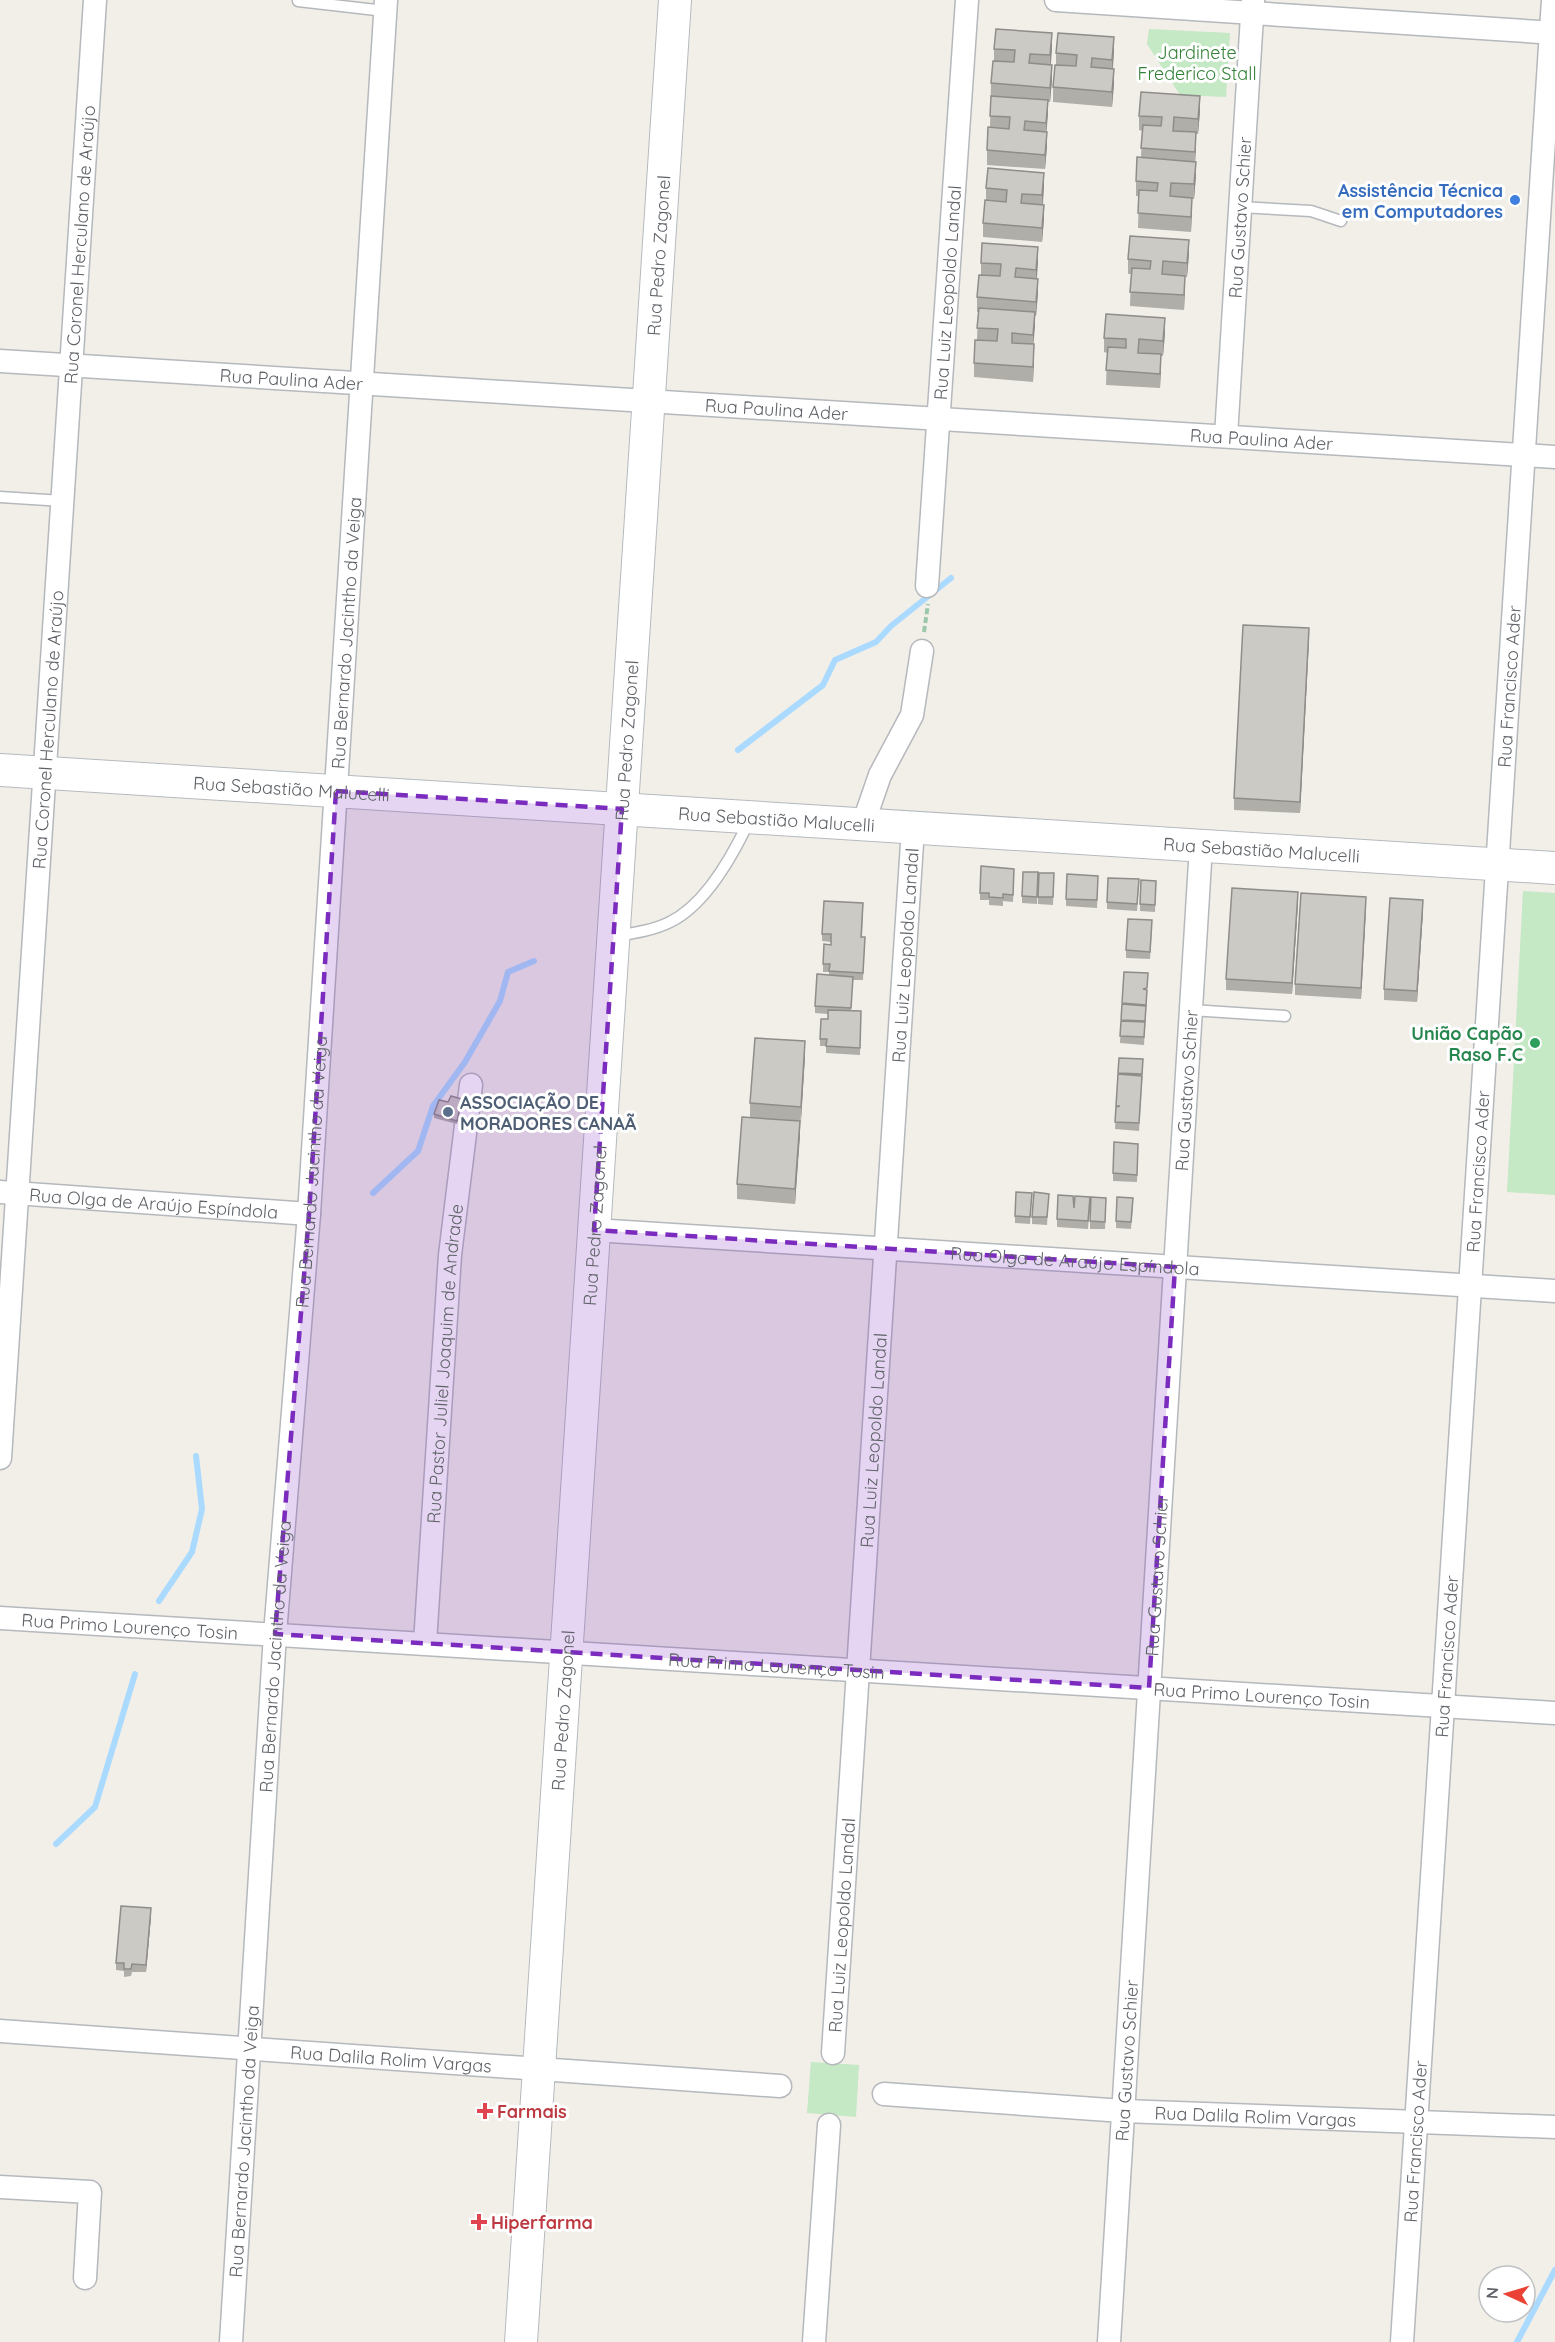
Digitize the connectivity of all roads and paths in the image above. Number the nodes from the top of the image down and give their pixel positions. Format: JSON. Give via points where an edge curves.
{"nodes":[{"id":1,"x":95,"y":0,"type":"edge"},
{"id":2,"x":675,"y":0,"type":"edge"},
{"id":3,"x":967,"y":0,"type":"edge"},
{"id":4,"x":1056,"y":0,"type":"edge"},
{"id":5,"x":1553,"y":0,"type":"edge"},
{"id":6,"x":298,"y":1,"type":"edge"},
{"id":7,"x":386,"y":6,"type":"edge"},
{"id":8,"x":1253,"y":7,"type":"edge"},
{"id":9,"x":1553,"y":33,"type":"edge"},
{"id":10,"x":1240,"y":207,"type":"junction"},
{"id":11,"x":1341,"y":221,"type":"dead end"},
{"id":12,"x":0,"y":361,"type":"edge"},
{"id":13,"x":72,"y":365,"type":"junction"},
{"id":14,"x":362,"y":383,"type":"junction"},
{"id":15,"x":649,"y":401,"type":"junction"},
{"id":16,"x":938,"y":418,"type":"junction"},
{"id":17,"x":1226,"y":436,"type":"junction"},
{"id":18,"x":1524,"y":455,"type":"junction"},
{"id":19,"x":1555,"y":457,"type":"edge"},
{"id":20,"x":0,"y":497,"type":"edge"},
{"id":21,"x":63,"y":501,"type":"junction"},
{"id":22,"x":927,"y":594,"type":"joint"},
{"id":23,"x":922,"y":651,"type":"joint"},
{"id":24,"x":0,"y":770,"type":"edge"},
{"id":25,"x":45,"y":773,"type":"junction"},
{"id":26,"x":336,"y":791,"type":"junction"},
{"id":27,"x":622,"y":809,"type":"junction"},
{"id":28,"x":750,"y":817,"type":"junction"},
{"id":29,"x":863,"y":824,"type":"junction"},
{"id":30,"x":913,"y":828,"type":"junction"},
{"id":31,"x":1201,"y":846,"type":"junction"},
{"id":32,"x":1498,"y":865,"type":"junction"},
{"id":33,"x":1555,"y":868,"type":"edge"},
{"id":34,"x":614,"y":936,"type":"junction"},
{"id":35,"x":1191,"y":1010,"type":"junction"},
{"id":36,"x":1285,"y":1016,"type":"dead end"},
{"id":37,"x":471,"y":1085,"type":"dead end"},
{"id":38,"x":9,"y":1192,"type":"edge"},
{"id":39,"x":309,"y":1214,"type":"junction"},
{"id":40,"x":594,"y":1230,"type":"junction"},
{"id":41,"x":886,"y":1248,"type":"junction"},
{"id":42,"x":1175,"y":1267,"type":"junction"},
{"id":43,"x":1471,"y":1286,"type":"junction"},
{"id":44,"x":1555,"y":1291,"type":"edge"},
{"id":45,"x":0,"y":1458,"type":"edge"},
{"id":46,"x":0,"y":1618,"type":"edge"},
{"id":47,"x":275,"y":1634,"type":"junction"},
{"id":48,"x":425,"y":1643,"type":"junction"},
{"id":49,"x":566,"y":1652,"type":"junction"},
{"id":50,"x":858,"y":1670,"type":"junction"},
{"id":51,"x":1149,"y":1688,"type":"junction"},
{"id":52,"x":1443,"y":1706,"type":"junction"},
{"id":53,"x":1555,"y":1713,"type":"edge"},
{"id":54,"x":0,"y":2031,"type":"edge"},
{"id":55,"x":249,"y":2049,"type":"junction"},
{"id":56,"x":833,"y":2053,"type":"dead end"},
{"id":57,"x":539,"y":2069,"type":"junction"},
{"id":58,"x":780,"y":2086,"type":"dead end"},
{"id":59,"x":885,"y":2094,"type":"dead end"},
{"id":60,"x":1123,"y":2110,"type":"junction"},
{"id":61,"x":1416,"y":2122,"type":"junction"},
{"id":62,"x":829,"y":2125,"type":"dead end"},
{"id":63,"x":1555,"y":2127,"type":"edge"},
{"id":64,"x":0,"y":2187,"type":"edge"},
{"id":65,"x":85,"y":2278,"type":"dead end"},
{"id":66,"x":231,"y":2342,"type":"edge"},
{"id":67,"x":521,"y":2342,"type":"edge"},
{"id":68,"x":814,"y":2342,"type":"edge"},
{"id":69,"x":1109,"y":2342,"type":"edge"},
{"id":70,"x":1402,"y":2342,"type":"edge"}],
"edges":[{"from":1,"to":13,"type":"street","name":"Rua Coronel Herculano de Araújo"},
{"from":2,"to":15,"type":"street","name":"Rua Pedro Zagonel"},
{"from":3,"to":16,"type":"street","name":"Rua Luiz Leopoldo Landal"},
{"from":4,"to":8,"type":"street"},
{"from":5,"to":9,"type":"street","name":"Rua Francisco Ader"},
{"from":6,"to":7,"type":"lane"},
{"from":7,"to":14,"type":"street","name":"Rua Bernardo Jacintho da Veiga"},
{"from":8,"to":9,"type":"street"},
{"from":8,"to":10,"type":"street","name":"Rua Gustavo Schier"},
{"from":9,"to":18,"type":"street","name":"Rua Francisco Ader"},
{"from":10,"to":11,"type":"lane","via":[[1311,211]]},
{"from":10,"to":17,"type":"street","name":"Rua Gustavo Schier"},
{"from":12,"to":13,"type":"street","name":"Rua Paulina Ader"},
{"from":13,"to":14,"type":"street","name":"Rua Paulina Ader"},
{"from":13,"to":21,"type":"street","name":"Rua Coronel Herculano de Araújo"},
{"from":14,"to":15,"type":"street","name":"Rua Paulina Ader"},
{"from":14,"to":26,"type":"street","name":"Rua Bernardo Jacintho da Veiga"},
{"from":15,"to":16,"type":"street","name":"Rua Paulina Ader"},
{"from":15,"to":27,"type":"street","name":"Rua Pedro Zagonel"},
{"from":16,"to":17,"type":"street","name":"Rua Paulina Ader"},
{"from":16,"to":22,"type":"street","name":"Rua Luiz Leopoldo Landal"},
{"from":17,"to":18,"type":"street","name":"Rua Paulina Ader"},
{"from":18,"to":19,"type":"street","name":"Rua Paulina Ader"},
{"from":18,"to":32,"type":"street","name":"Rua Francisco Ader"},
{"from":20,"to":21,"type":"lane"},
{"from":21,"to":25,"type":"street","name":"Rua Coronel Herculano de Araújo"},
{"from":22,"to":23,"type":"path"},
{"from":23,"to":29,"type":"street","via":[[912,715],[880,775]]},
{"from":24,"to":25,"type":"street","name":"Rua Sebastião Malucelli"},
{"from":25,"to":26,"type":"street","name":"Rua Sebastião Malucelli"},
{"from":25,"to":38,"type":"street","name":"Rua Coronel Herculano de Araújo"},
{"from":26,"to":27,"type":"street","name":"Rua Sebastião Malucelli"},
{"from":26,"to":39,"type":"street","name":"Rua Bernardo Jacintho da Veiga"},
{"from":27,"to":28,"type":"street","name":"Rua Sebastião Malucelli"},
{"from":27,"to":34,"type":"street","name":"Rua Pedro Zagonel"},
{"from":28,"to":29,"type":"street","name":"Rua Sebastião Malucelli"},
{"from":28,"to":34,"type":"lane","via":[[737,845],[704,895],[672,921]]},
{"from":29,"to":30,"type":"street","name":"Rua Sebastião Malucelli"},
{"from":30,"to":31,"type":"street","name":"Rua Sebastião Malucelli"},
{"from":30,"to":41,"type":"street","name":"Rua Luiz Leopoldo Landal"},
{"from":31,"to":32,"type":"street","name":"Rua Sebastião Malucelli"},
{"from":31,"to":35,"type":"street","name":"Rua Gustavo Schier"},
{"from":32,"to":33,"type":"street","name":"Rua Sebastião Malucelli"},
{"from":32,"to":43,"type":"street","name":"Rua Francisco Ader"},
{"from":34,"to":40,"type":"street","name":"Rua Pedro Zagonel"},
{"from":35,"to":36,"type":"lane"},
{"from":35,"to":42,"type":"street","name":"Rua Gustavo Schier"},
{"from":37,"to":48,"type":"street","name":"Rua Pastor Juliel Joaquim de Andrade","via":[[450,1255]]},
{"from":38,"to":39,"type":"street","name":"Rua Olga de Araújo Espíndola"},
{"from":38,"to":45,"type":"street","name":"Rua Coronel Herculano de Araújo"},
{"from":39,"to":47,"type":"street","name":"Rua Bernardo Jacintho da Veiga"},
{"from":40,"to":41,"type":"street","name":"Rua Olga de Araújo Espíndola"},
{"from":40,"to":49,"type":"street","name":"Rua Pedro Zagonel"},
{"from":41,"to":42,"type":"street","name":"Rua Olga de Araújo Espíndola"},
{"from":41,"to":50,"type":"street","name":"Rua Luiz Leopoldo Landal"},
{"from":42,"to":43,"type":"street","name":"Rua Olga de Araújo Espíndola"},
{"from":42,"to":51,"type":"street","name":"Rua Gustavo Schier"},
{"from":43,"to":44,"type":"street","name":"Rua Olga de Araújo Espíndola"},
{"from":43,"to":52,"type":"street","name":"Rua Francisco Ader"},
{"from":46,"to":47,"type":"street","name":"Rua Primo Lourenço Tosin"},
{"from":47,"to":48,"type":"street","name":"Rua Primo Lourenço Tosin"},
{"from":47,"to":55,"type":"street","name":"Rua Bernardo Jacintho da Veiga"},
{"from":48,"to":49,"type":"street","name":"Rua Primo Lourenço Tosin"},
{"from":49,"to":50,"type":"street","name":"Rua Primo Lourenço Tosin"},
{"from":49,"to":57,"type":"street","name":"Rua Pedro Zagonel"},
{"from":50,"to":51,"type":"street","name":"Rua Primo Lourenço Tosin"},
{"from":50,"to":56,"type":"street","name":"Rua Luiz Leopoldo Landal"},
{"from":51,"to":52,"type":"street","name":"Rua Primo Lourenço Tosin"},
{"from":51,"to":60,"type":"street","name":"Rua Gustavo Schier"},
{"from":52,"to":53,"type":"street","name":"Rua Primo Lourenço Tosin"},
{"from":52,"to":61,"type":"street","name":"Rua Francisco Ader"},
{"from":54,"to":55,"type":"street","name":"Rua Dalila Rolim Vargas"},
{"from":55,"to":57,"type":"street","name":"Rua Dalila Rolim Vargas"},
{"from":55,"to":66,"type":"street","name":"Rua Bernardo Jacintho da Veiga"},
{"from":57,"to":58,"type":"street","name":"Rua Dalila Rolim Vargas"},
{"from":57,"to":67,"type":"street","name":"Rua Pedro Zagonel"},
{"from":59,"to":60,"type":"street","name":"Rua Dalila Rolim Vargas"},
{"from":60,"to":61,"type":"street","name":"Rua Dalila Rolim Vargas"},
{"from":60,"to":69,"type":"street","name":"Rua Gustavo Schier"},
{"from":61,"to":63,"type":"street","name":"Rua Dalila Rolim Vargas"},
{"from":61,"to":70,"type":"street","name":"Rua Francisco Ader"},
{"from":62,"to":68,"type":"street"},
{"from":64,"to":65,"type":"street","via":[[90,2192]]}]}
